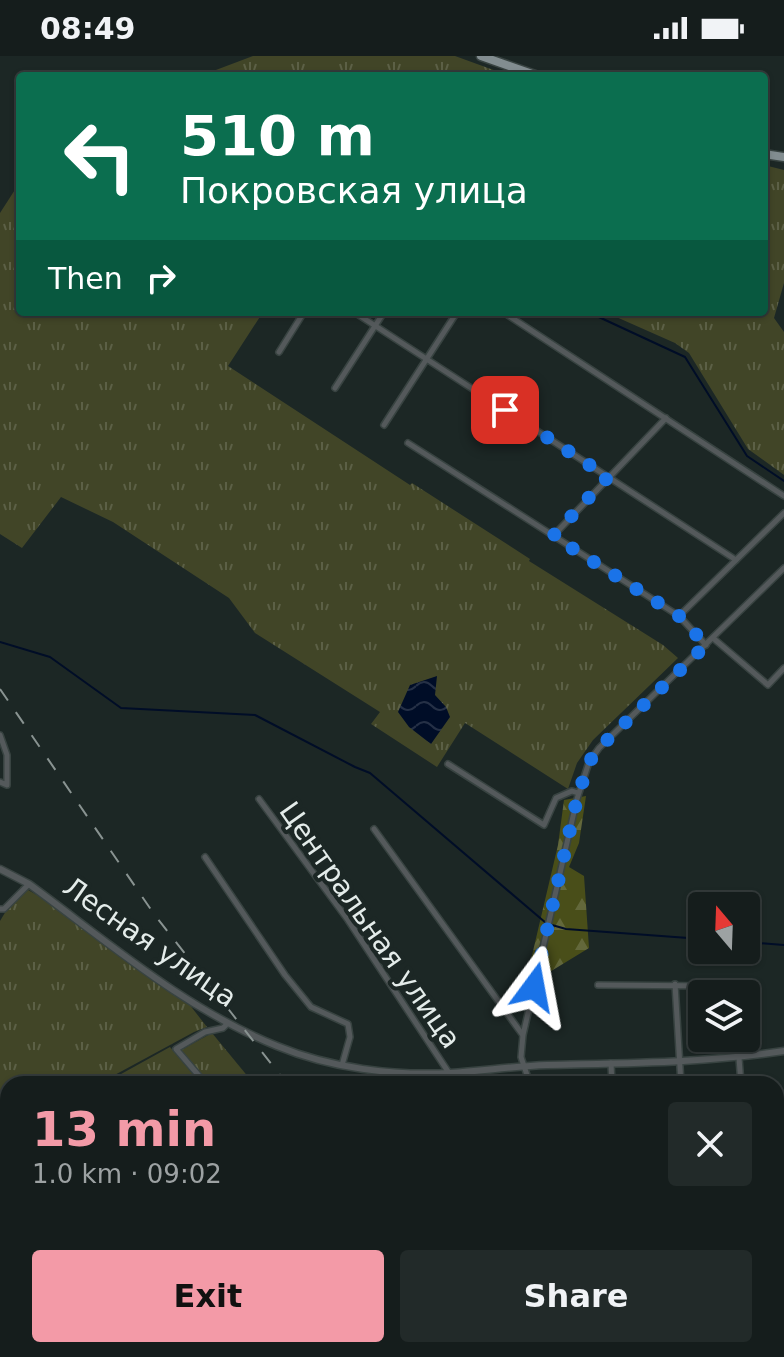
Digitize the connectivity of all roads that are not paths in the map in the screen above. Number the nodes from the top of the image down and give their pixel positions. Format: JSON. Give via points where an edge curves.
{"nodes":[{"id":1,"x":481,"y":56,"type":"edge"},
{"id":2,"x":527,"y":72,"type":"edge"},
{"id":3,"x":302,"y":316,"type":"edge"},
{"id":4,"x":360,"y":316,"type":"edge"},
{"id":5,"x":381,"y":316,"type":"edge"},
{"id":6,"x":455,"y":316,"type":"edge"},
{"id":7,"x":509,"y":316,"type":"edge"},
{"id":8,"x":375,"y":326,"type":"junction"},
{"id":9,"x":279,"y":352,"type":"dead end"},
{"id":10,"x":428,"y":359,"type":"junction"},
{"id":11,"x":335,"y":388,"type":"dead end"},
{"id":12,"x":666,"y":418,"type":"junction"},
{"id":13,"x":384,"y":425,"type":"dead end"},
{"id":14,"x":408,"y":443,"type":"dead end"},
{"id":15,"x":608,"y":477,"type":"junction"},
{"id":16,"x":784,"y":496,"type":"edge"},
{"id":17,"x":784,"y":513,"type":"edge"},
{"id":18,"x":553,"y":536,"type":"junction"},
{"id":19,"x":736,"y":560,"type":"junction"},
{"id":20,"x":784,"y":568,"type":"edge"},
{"id":21,"x":679,"y":616,"type":"junction"},
{"id":22,"x":713,"y":638,"type":"junction"},
{"id":23,"x":706,"y":645,"type":"junction"},
{"id":24,"x":784,"y":668,"type":"edge"},
{"id":25,"x":777,"y":675,"type":"junction"},
{"id":26,"x":784,"y":679,"type":"edge"},
{"id":27,"x":0,"y":735,"type":"edge"},
{"id":28,"x":448,"y":764,"type":"dead end"},
{"id":29,"x":0,"y":782,"type":"edge"},
{"id":30,"x":579,"y":793,"type":"junction"},
{"id":31,"x":259,"y":799,"type":"dead end"},
{"id":32,"x":374,"y":829,"type":"dead end"},
{"id":33,"x":205,"y":857,"type":"dead end"},
{"id":34,"x":0,"y":869,"type":"edge"},
{"id":35,"x":29,"y":884,"type":"junction"},
{"id":36,"x":0,"y":909,"type":"edge"},
{"id":37,"x":675,"y":984,"type":"junction"},
{"id":38,"x":598,"y":985,"type":"dead end"},
{"id":39,"x":688,"y":985,"type":"edge"},
{"id":40,"x":227,"y":1024,"type":"junction"},
{"id":41,"x":523,"y":1035,"type":"junction"},
{"id":42,"x":784,"y":1051,"type":"edge"},
{"id":43,"x":739,"y":1058,"type":"junction"},
{"id":44,"x":678,"y":1060,"type":"junction"},
{"id":45,"x":611,"y":1063,"type":"junction"},
{"id":46,"x":342,"y":1065,"type":"junction"},
{"id":47,"x":523,"y":1066,"type":"junction"},
{"id":48,"x":449,"y":1073,"type":"junction"},
{"id":49,"x":199,"y":1076,"type":"edge"},
{"id":50,"x":527,"y":1076,"type":"edge"},
{"id":51,"x":612,"y":1076,"type":"edge"},
{"id":52,"x":680,"y":1076,"type":"edge"},
{"id":53,"x":740,"y":1076,"type":"edge"}],
"edges":[{"from":1,"to":2,"type":"main road"},
{"from":3,"to":9,"type":"street"},
{"from":4,"to":8,"type":"street"},
{"from":5,"to":8,"type":"street"},
{"from":6,"to":10,"type":"street"},
{"from":7,"to":12,"type":"street"},
{"from":8,"to":10,"type":"street"},
{"from":8,"to":11,"type":"street"},
{"from":10,"to":13,"type":"street"},
{"from":10,"to":15,"type":"street"},
{"from":12,"to":15,"type":"street"},
{"from":12,"to":16,"type":"street"},
{"from":14,"to":18,"type":"street"},
{"from":15,"to":18,"type":"street"},
{"from":15,"to":19,"type":"street"},
{"from":17,"to":19,"type":"street"},
{"from":18,"to":21,"type":"street"},
{"from":19,"to":21,"type":"street"},
{"from":20,"to":22,"type":"street"},
{"from":21,"to":23,"type":"street"},
{"from":22,"to":23,"type":"street"},
{"from":22,"to":25,"type":"street","via":[[768,685]]},
{"from":23,"to":30,"type":"street","via":[[599,748]]},
{"from":24,"to":25,"type":"street"},
{"from":25,"to":26,"type":"street"},
{"from":27,"to":29,"type":"street","via":[[7,755],[7,785]]},
{"from":28,"to":30,"type":"street","via":[[544,825],[556,798]]},
{"from":30,"to":41,"type":"street"},
{"from":31,"to":48,"type":"street","name":"Центральная улица","via":[[348,920]]},
{"from":32,"to":41,"type":"street"},
{"from":33,"to":46,"type":"street","via":[[311,1007],[348,1024]]},
{"from":34,"to":35,"type":"street","name":"Лесная улица"},
{"from":35,"to":36,"type":"street"},
{"from":35,"to":40,"type":"street","name":"Лесная улица","via":[[196,1007]]},
{"from":37,"to":38,"type":"street"},
{"from":37,"to":39,"type":"street"},
{"from":37,"to":44,"type":"street"},
{"from":40,"to":46,"type":"street","name":"Лесная улица","via":[[283,1049]]},
{"from":40,"to":49,"type":"street","via":[[176,1049]]},
{"from":41,"to":47,"type":"street"},
{"from":42,"to":43,"type":"street","name":"Лесная улица"},
{"from":43,"to":44,"type":"street","name":"Лесная улица"},
{"from":43,"to":53,"type":"street"},
{"from":44,"to":45,"type":"street","name":"Лесная улица"},
{"from":44,"to":52,"type":"street"},
{"from":45,"to":47,"type":"street","name":"Лесная улица"},
{"from":45,"to":51,"type":"street"},
{"from":46,"to":48,"type":"street","name":"Лесная улица"},
{"from":47,"to":48,"type":"street","name":"Лесная улица"},
{"from":47,"to":50,"type":"street"}]}
